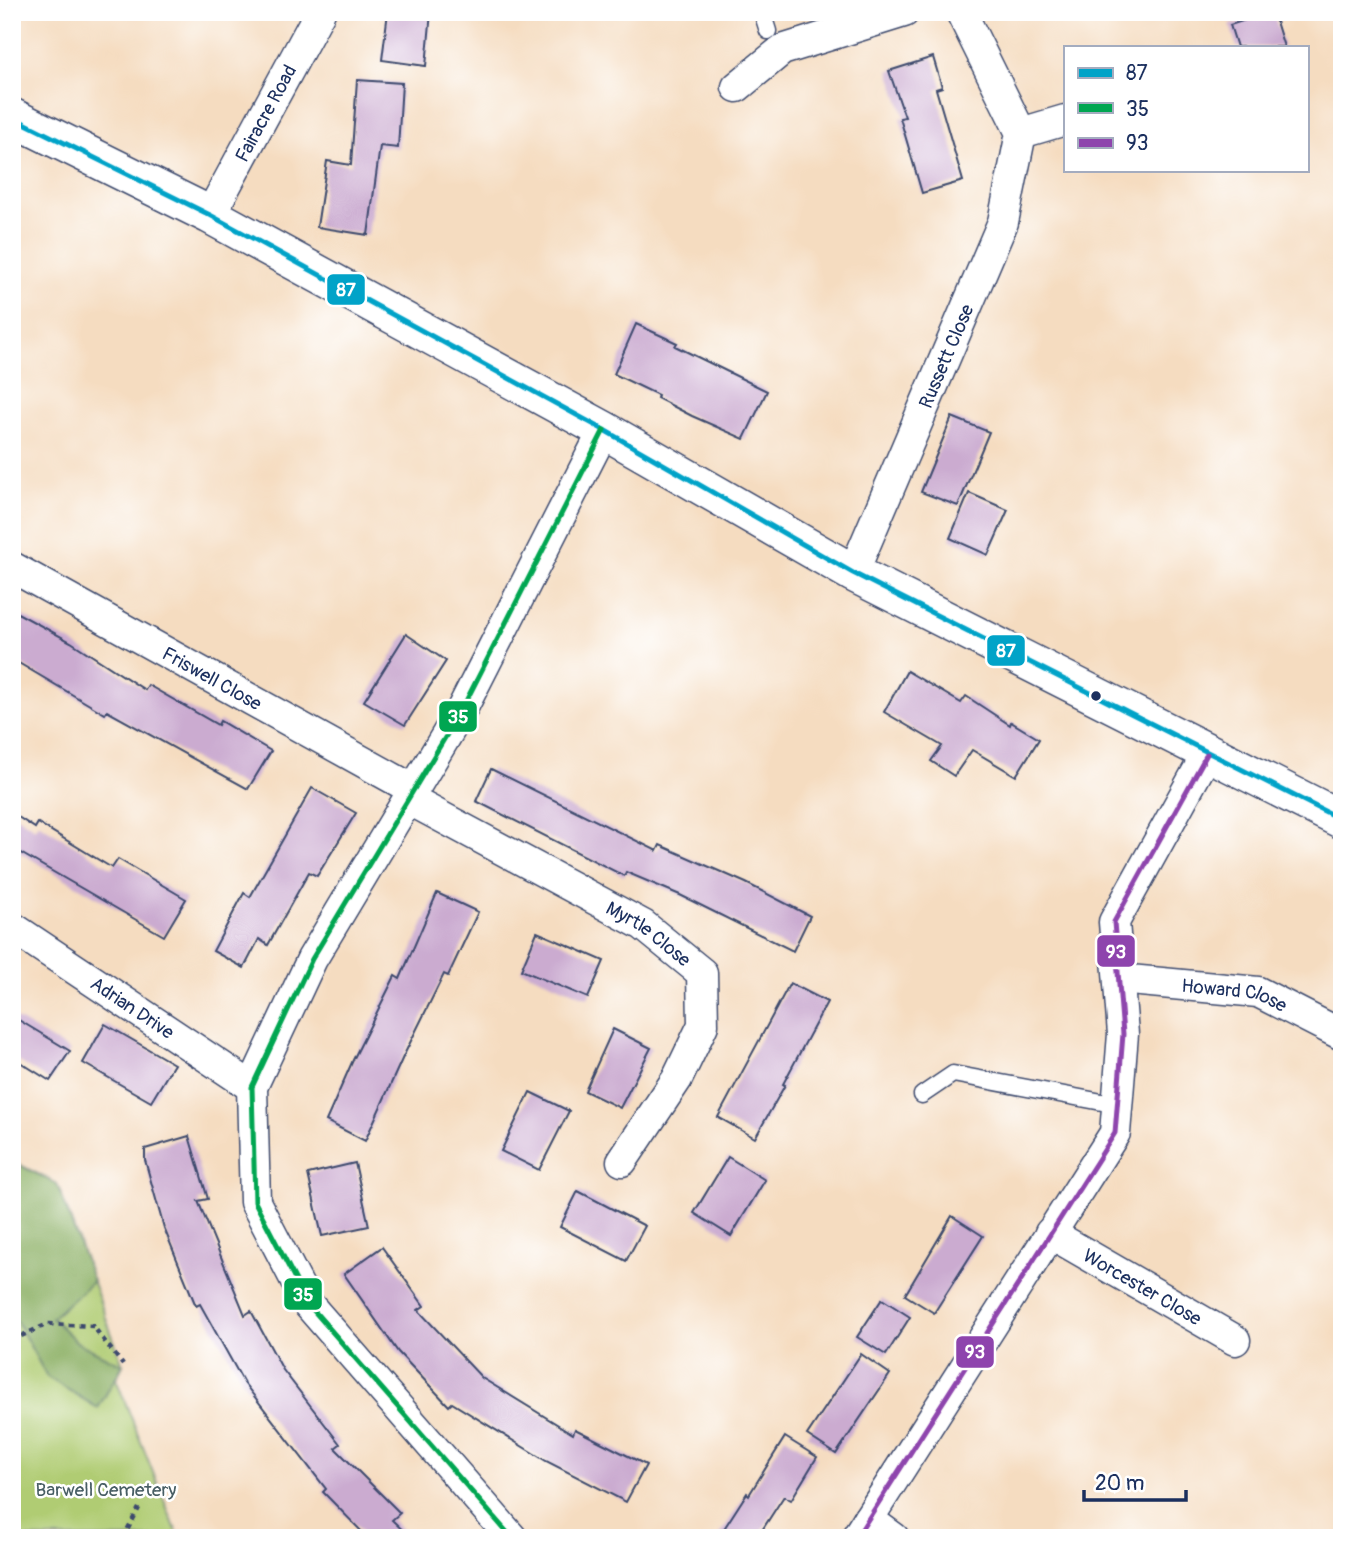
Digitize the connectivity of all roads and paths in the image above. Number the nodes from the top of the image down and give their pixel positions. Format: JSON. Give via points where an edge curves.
{"nodes":[{"id":1,"x":320,"y":12,"type":"edge"},
{"id":2,"x":904,"y":12,"type":"edge"},
{"id":3,"x":961,"y":12,"type":"edge"},
{"id":4,"x":771,"y":31,"type":"edge"},
{"id":5,"x":737,"y":87,"type":"dead end"},
{"id":6,"x":12,"y":117,"type":"edge"},
{"id":7,"x":1064,"y":120,"type":"edge"},
{"id":8,"x":1021,"y":133,"type":"junction"},
{"id":9,"x":210,"y":215,"type":"junction"},
{"id":10,"x":604,"y":430,"type":"junction"},
{"id":11,"x":12,"y":567,"type":"edge"},
{"id":12,"x":853,"y":573,"type":"junction"},
{"id":13,"x":1207,"y":754,"type":"junction"},
{"id":14,"x":411,"y":794,"type":"junction"},
{"id":15,"x":1342,"y":820,"type":"edge"},
{"id":16,"x":12,"y":927,"type":"edge"},
{"id":17,"x":1119,"y":979,"type":"junction"},
{"id":18,"x":1342,"y":1035,"type":"edge"},
{"id":19,"x":252,"y":1087,"type":"junction"},
{"id":20,"x":922,"y":1095,"type":"dead end"},
{"id":21,"x":1118,"y":1105,"type":"junction"},
{"id":22,"x":622,"y":1161,"type":"dead end"},
{"id":23,"x":1050,"y":1233,"type":"junction"},
{"id":24,"x":12,"y":1340,"type":"edge"},
{"id":25,"x":1235,"y":1340,"type":"dead end"},
{"id":26,"x":123,"y":1365,"type":"dead end"},
{"id":27,"x":139,"y":1508,"type":"dead end"},
{"id":28,"x":862,"y":1529,"type":"edge"},
{"id":29,"x":123,"y":1538,"type":"edge"},
{"id":30,"x":512,"y":1538,"type":"edge"},
{"id":31,"x":894,"y":1538,"type":"edge"}],
"edges":[{"from":1,"to":9,"type":"street","name":"Fairacre Road"},
{"from":2,"to":4,"type":"street"},
{"from":3,"to":8,"type":"street"},
{"from":4,"to":5,"type":"street"},
{"from":6,"to":9,"type":"street"},
{"from":7,"to":8,"type":"street"},
{"from":8,"to":12,"type":"street","name":"Russett Close","via":[[1003,222]]},
{"from":9,"to":10,"type":"street"},
{"from":10,"to":12,"type":"street"},
{"from":10,"to":14,"type":"street","via":[[461,711]]},
{"from":11,"to":14,"type":"street","name":"Friswell Close"},
{"from":12,"to":13,"type":"street"},
{"from":13,"to":15,"type":"street"},
{"from":13,"to":17,"type":"street","via":[[1114,922]]},
{"from":14,"to":19,"type":"street","via":[[312,958]]},
{"from":14,"to":22,"type":"street","name":"Myrtle Close","via":[[643,925],[702,973],[703,1025],[677,1079]]},
{"from":16,"to":19,"type":"street","name":"Adrian Drive"},
{"from":17,"to":18,"type":"street","name":"Howard Close","via":[[1258,992]]},
{"from":17,"to":21,"type":"street","via":[[1124,1034]]},
{"from":19,"to":30,"type":"street","via":[[255,1202],[308,1304]]},
{"from":20,"to":21,"type":"lane","via":[[953,1074]]},
{"from":21,"to":23,"type":"street","via":[[1115,1133]]},
{"from":23,"to":25,"type":"street","name":"Worcester Close"},
{"from":23,"to":28,"type":"street"},
{"from":24,"to":26,"type":"path","via":[[48,1324],[93,1326]]},
{"from":27,"to":29,"type":"path"},
{"from":28,"to":31,"type":"street"}]}
